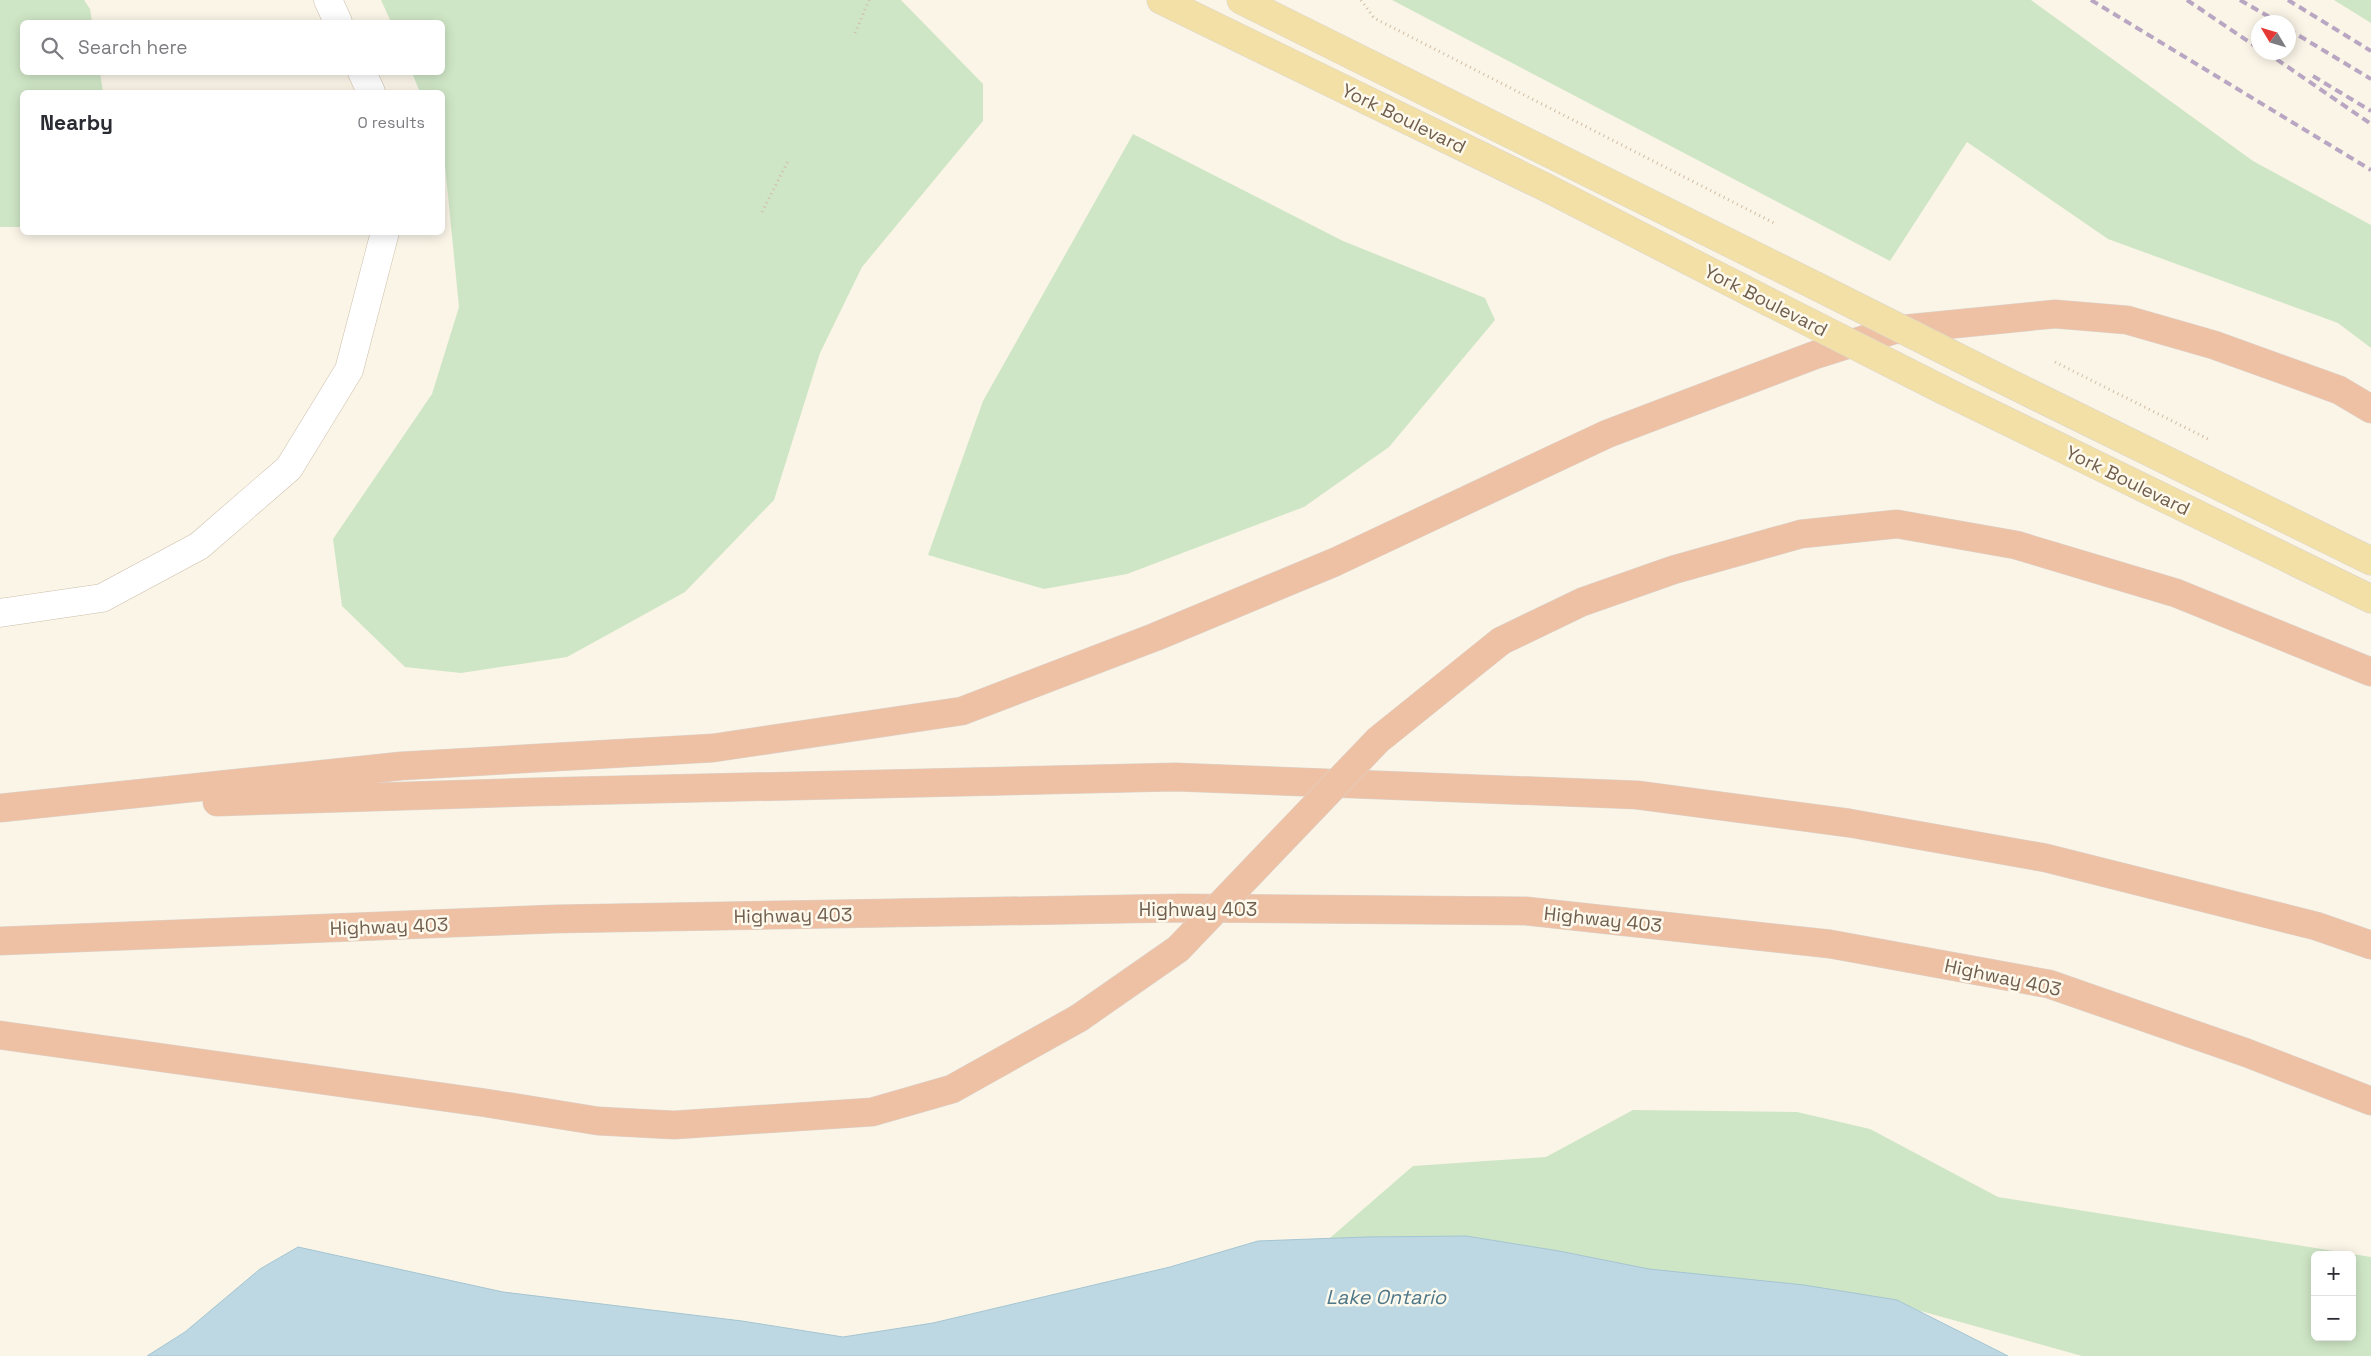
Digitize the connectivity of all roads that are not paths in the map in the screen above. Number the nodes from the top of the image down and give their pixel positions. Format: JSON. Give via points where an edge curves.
{"nodes":[{"id":1,"x":328,"y":0,"type":"edge"},
{"id":2,"x":1161,"y":0,"type":"edge"},
{"id":3,"x":1241,"y":0,"type":"edge"},
{"id":4,"x":337,"y":20,"type":"edge"},
{"id":5,"x":363,"y":75,"type":"edge"},
{"id":6,"x":370,"y":90,"type":"edge"},
{"id":7,"x":384,"y":235,"type":"edge"},
{"id":8,"x":2371,"y":409,"type":"edge"},
{"id":9,"x":2371,"y":562,"type":"edge"},
{"id":10,"x":2371,"y":599,"type":"edge"},
{"id":11,"x":0,"y":613,"type":"edge"},
{"id":12,"x":2371,"y":672,"type":"edge"},
{"id":13,"x":0,"y":809,"type":"edge"},
{"id":14,"x":0,"y":940,"type":"edge"},
{"id":15,"x":2371,"y":945,"type":"edge"},
{"id":16,"x":0,"y":1036,"type":"edge"},
{"id":17,"x":2371,"y":1101,"type":"edge"}],
"edges":[{"from":1,"to":4,"type":"street"},
{"from":2,"to":10,"type":"main road","name":"York Boulevard","bridge":true,"via":[[1545,187],[1945,391]]},
{"from":3,"to":9,"type":"main road","name":"York Boulevard","bridge":true},
{"from":5,"to":6,"type":"street"},
{"from":7,"to":11,"type":"street","via":[[349,370],[289,468],[199,546],[102,598]]},
{"from":8,"to":13,"type":"highway","via":[[2339,390],[2276,367],[2127,320],[2055,314],[1894,330],[1815,355],[1607,434],[1335,562],[1156,637],[962,711],[713,748],[401,766]]},
{"from":12,"to":16,"type":"highway","bridge":true,"via":[[2176,593],[2016,545],[1897,524],[1801,534],[1673,570],[1582,602],[1501,641],[1378,740],[1178,949],[1078,1018],[952,1089],[872,1112],[674,1124],[598,1120]]},
{"from":13,"to":15,"type":"highway","via":[[532,792],[1176,777],[1637,795],[1849,822],[2046,858],[2316,926]]},
{"from":14,"to":17,"type":"highway","name":"Highway 403","via":[[554,919],[1181,908],[1526,911],[1830,944],[2049,984],[2247,1053]]}]}
